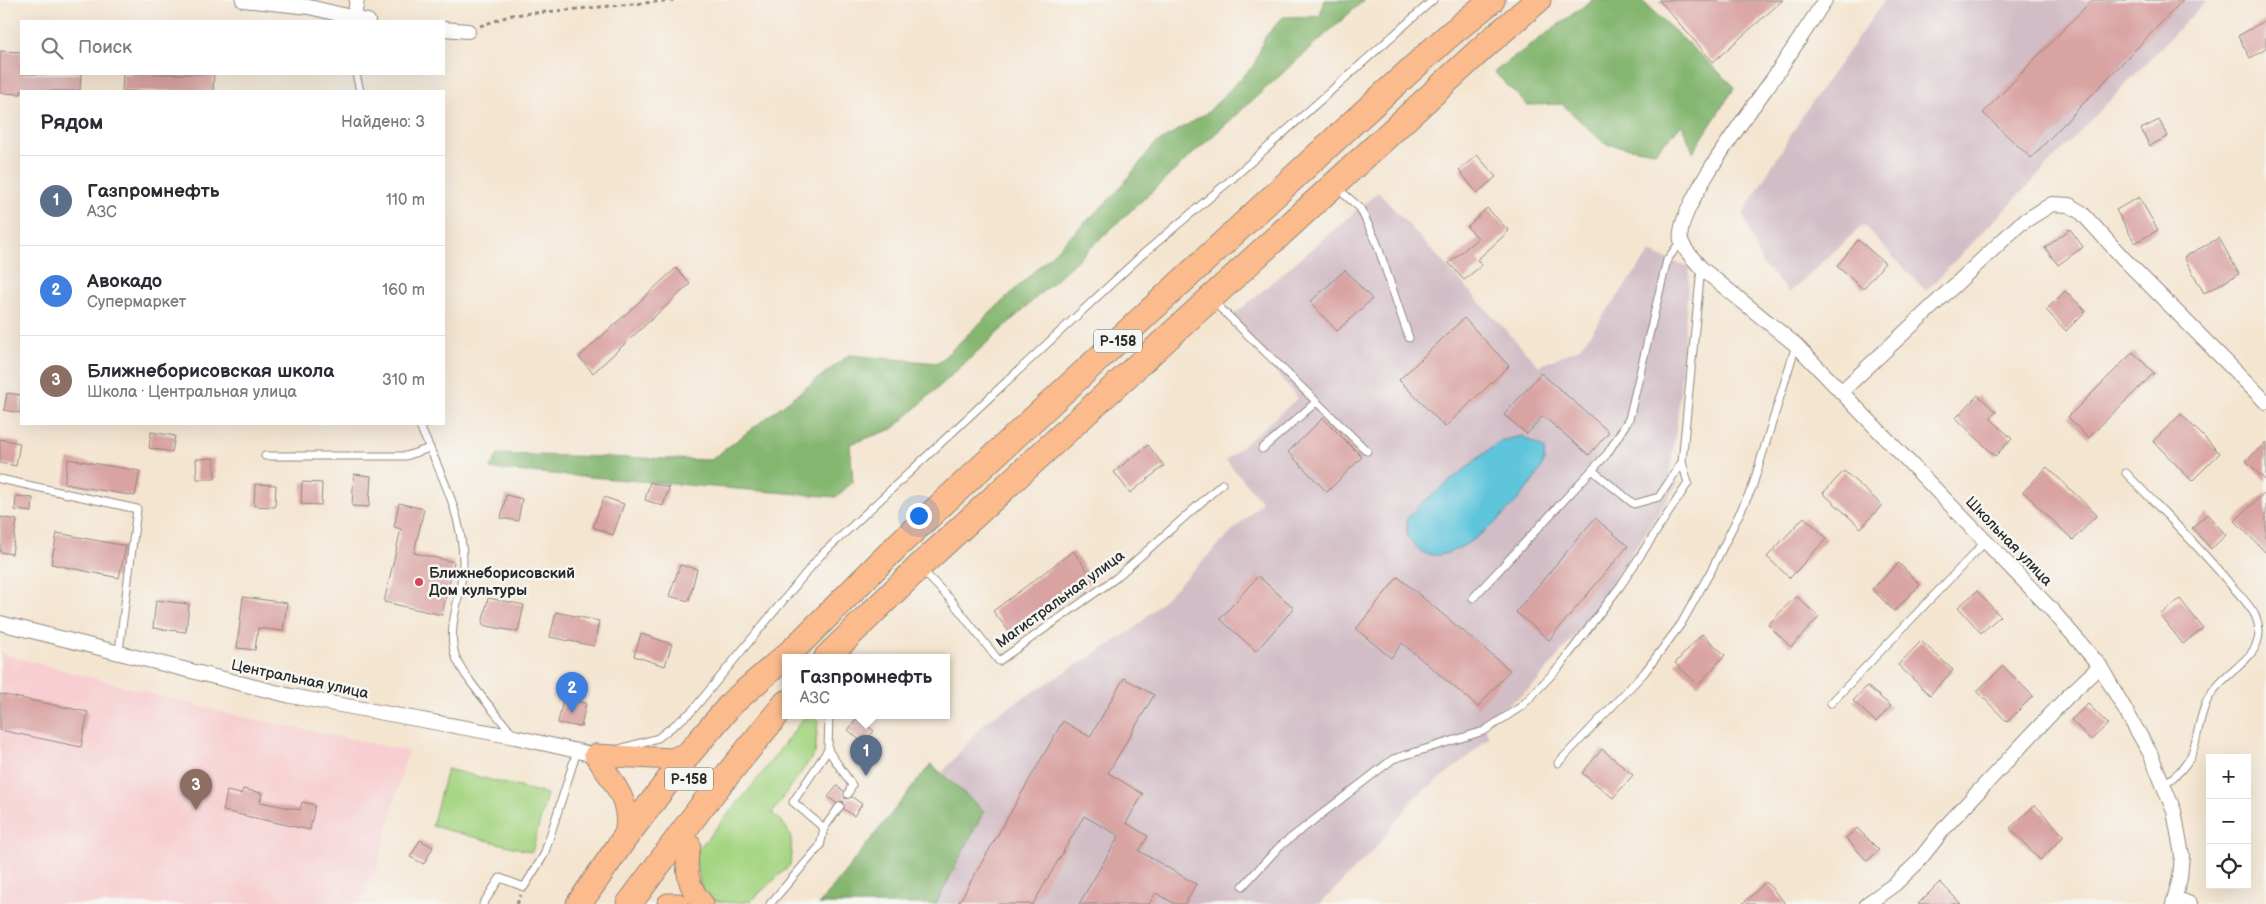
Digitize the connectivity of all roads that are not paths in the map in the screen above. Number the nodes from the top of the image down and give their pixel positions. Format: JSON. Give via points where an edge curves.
{"nodes":[{"id":1,"x":243,"y":0,"type":"edge"},
{"id":2,"x":357,"y":0,"type":"edge"},
{"id":3,"x":1433,"y":0,"type":"edge"},
{"id":4,"x":1492,"y":0,"type":"edge"},
{"id":5,"x":1538,"y":0,"type":"edge"},
{"id":6,"x":1825,"y":0,"type":"edge"},
{"id":7,"x":354,"y":19,"type":"edge"},
{"id":8,"x":445,"y":29,"type":"edge"},
{"id":9,"x":468,"y":31,"type":"road end"},
{"id":10,"x":356,"y":75,"type":"edge"},
{"id":11,"x":360,"y":90,"type":"edge"},
{"id":12,"x":1334,"y":186,"type":"junction"},
{"id":13,"x":1681,"y":240,"type":"junction"},
{"id":14,"x":1702,"y":268,"type":"junction"},
{"id":15,"x":1210,"y":298,"type":"junction"},
{"id":16,"x":1408,"y":338,"type":"dead end"},
{"id":17,"x":1796,"y":345,"type":"junction"},
{"id":18,"x":1841,"y":392,"type":"junction"},
{"id":19,"x":2266,"y":402,"type":"edge"},
{"id":20,"x":1315,"y":403,"type":"junction"},
{"id":21,"x":419,"y":425,"type":"edge"},
{"id":22,"x":430,"y":448,"type":"junction"},
{"id":23,"x":1262,"y":449,"type":"dead end"},
{"id":24,"x":1367,"y":451,"type":"dead end"},
{"id":25,"x":265,"y":456,"type":"dead end"},
{"id":26,"x":1682,"y":462,"type":"junction"},
{"id":27,"x":1592,"y":470,"type":"junction"},
{"id":28,"x":2126,"y":474,"type":"dead end"},
{"id":29,"x":0,"y":479,"type":"edge"},
{"id":30,"x":1222,"y":484,"type":"dead end"},
{"id":31,"x":1005,"y":489,"type":"junction"},
{"id":32,"x":1986,"y":542,"type":"junction"},
{"id":33,"x":927,"y":575,"type":"junction"},
{"id":34,"x":1473,"y":598,"type":"dead end"},
{"id":35,"x":0,"y":623,"type":"edge"},
{"id":36,"x":119,"y":651,"type":"junction"},
{"id":37,"x":790,"y":654,"type":"edge"},
{"id":38,"x":830,"y":654,"type":"edge"},
{"id":39,"x":850,"y":654,"type":"edge"},
{"id":40,"x":782,"y":661,"type":"edge"},
{"id":41,"x":782,"y":664,"type":"edge"},
{"id":42,"x":2100,"y":666,"type":"junction"},
{"id":43,"x":1831,"y":703,"type":"dead end"},
{"id":44,"x":782,"y":708,"type":"edge"},
{"id":45,"x":790,"y":719,"type":"edge"},
{"id":46,"x":829,"y":719,"type":"edge"},
{"id":47,"x":515,"y":737,"type":"junction"},
{"id":48,"x":828,"y":750,"type":"junction"},
{"id":49,"x":691,"y":751,"type":"junction"},
{"id":50,"x":586,"y":753,"type":"junction"},
{"id":51,"x":1558,"y":763,"type":"dead end"},
{"id":52,"x":2164,"y":784,"type":"junction"},
{"id":53,"x":848,"y":794,"type":"dead end"},
{"id":54,"x":840,"y":806,"type":"dead end"},
{"id":55,"x":824,"y":828,"type":"junction"},
{"id":56,"x":624,"y":839,"type":"junction"},
{"id":57,"x":690,"y":845,"type":"junction"},
{"id":58,"x":1243,"y":886,"type":"dead end"},
{"id":59,"x":2174,"y":901,"type":"edge"},
{"id":60,"x":483,"y":904,"type":"edge"},
{"id":61,"x":579,"y":904,"type":"edge"},
{"id":62,"x":598,"y":904,"type":"edge"},
{"id":63,"x":629,"y":904,"type":"edge"},
{"id":64,"x":646,"y":904,"type":"edge"},
{"id":65,"x":668,"y":904,"type":"edge"},
{"id":66,"x":678,"y":904,"type":"edge"},
{"id":67,"x":702,"y":904,"type":"edge"},
{"id":68,"x":770,"y":904,"type":"edge"},
{"id":69,"x":1867,"y":904,"type":"edge"},
{"id":70,"x":2190,"y":904,"type":"edge"}],
"edges":[{"from":1,"to":7,"type":"street","via":[[309,7]]},
{"from":2,"to":7,"type":"street"},
{"from":3,"to":50,"type":"lane","via":[[1143,254],[820,556],[692,712],[658,738]]},
{"from":4,"to":37,"type":"highway","number":"Р-158","via":[[1353,123],[936,509]]},
{"from":5,"to":12,"type":"highway","number":"Р-158"},
{"from":6,"to":13,"type":"street","via":[[1706,176],[1682,225]]},
{"from":8,"to":9,"type":"street"},
{"from":10,"to":11,"type":"lane"},
{"from":12,"to":15,"type":"highway","number":"Р-158"},
{"from":12,"to":16,"type":"lane","via":[[1360,208],[1376,240]]},
{"from":13,"to":14,"type":"street","name":"Школьная улица"},
{"from":13,"to":27,"type":"lane","via":[[1667,260],[1629,420],[1607,454]]},
{"from":14,"to":17,"type":"street","name":"Школьная улица"},
{"from":14,"to":26,"type":"lane"},
{"from":15,"to":20,"type":"lane"},
{"from":15,"to":31,"type":"highway","number":"Р-158"},
{"from":17,"to":18,"type":"street","name":"Школьная улица"},
{"from":17,"to":51,"type":"lane","via":[[1752,488],[1712,570],[1681,624],[1644,673]]},
{"from":18,"to":19,"type":"street","via":[[2020,224],[2052,204],[2069,205],[2082,213]]},
{"from":18,"to":32,"type":"street","name":"Школьная улица"},
{"from":20,"to":23,"type":"lane"},
{"from":20,"to":24,"type":"lane"},
{"from":21,"to":22,"type":"lane"},
{"from":22,"to":25,"type":"lane","via":[[406,456]]},
{"from":22,"to":47,"type":"lane","via":[[446,484],[461,542],[463,581],[454,625],[455,654]]},
{"from":26,"to":27,"type":"lane","via":[[1659,497],[1634,504]]},
{"from":26,"to":58,"type":"lane","via":[[1688,483],[1669,514],[1560,666],[1522,706],[1484,731],[1393,758],[1280,848]]},
{"from":27,"to":34,"type":"lane"},
{"from":28,"to":52,"type":"lane","via":[[2213,563],[2256,616],[2259,630],[2257,644],[2250,655],[2221,680],[2206,703],[2188,763]]},
{"from":29,"to":36,"type":"lane","via":[[137,509]]},
{"from":30,"to":33,"type":"lane","name":"Магистральная улица","via":[[1116,578],[999,661]]},
{"from":31,"to":33,"type":"highway"},
{"from":31,"to":38,"type":"highway","number":"Р-158","via":[[893,591]]},
{"from":32,"to":42,"type":"street","name":"Школьная улица"},
{"from":32,"to":43,"type":"lane"},
{"from":33,"to":39,"type":"highway"},
{"from":35,"to":36,"type":"street","name":"Центральная улица"},
{"from":36,"to":47,"type":"street","name":"Центральная улица","via":[[290,696]]},
{"from":40,"to":49,"type":"highway","via":[[732,703]]},
{"from":41,"to":62,"type":"highway","number":"Р-158","via":[[698,768]]},
{"from":42,"to":52,"type":"street","name":"Школьная улица","via":[[2135,723]]},
{"from":42,"to":69,"type":"street","via":[[1946,826],[1917,863]]},
{"from":44,"to":63,"type":"highway","number":"Р-158","via":[[702,806]]},
{"from":45,"to":57,"type":"highway"},
{"from":46,"to":48,"type":"lane"},
{"from":47,"to":50,"type":"street","name":"Центральная улица"},
{"from":48,"to":53,"type":"lane","via":[[852,785]]},
{"from":48,"to":55,"type":"lane","via":[[793,802]]},
{"from":49,"to":50,"type":"main road","via":[[672,759]]},
{"from":49,"to":56,"type":"highway"},
{"from":50,"to":56,"type":"main road","via":[[626,802],[628,826]]},
{"from":50,"to":60,"type":"lane","via":[[544,855],[524,887],[500,878]]},
{"from":52,"to":59,"type":"street","name":"Школьная улица","via":[[2174,811],[2182,855]]},
{"from":54,"to":55,"type":"lane"},
{"from":55,"to":68,"type":"lane","via":[[820,846]]},
{"from":56,"to":61,"type":"highway"},
{"from":57,"to":64,"type":"highway"},
{"from":57,"to":67,"type":"main road","via":[[687,878]]},
{"from":59,"to":70,"type":"street"},
{"from":65,"to":66,"type":"main road"}]}
